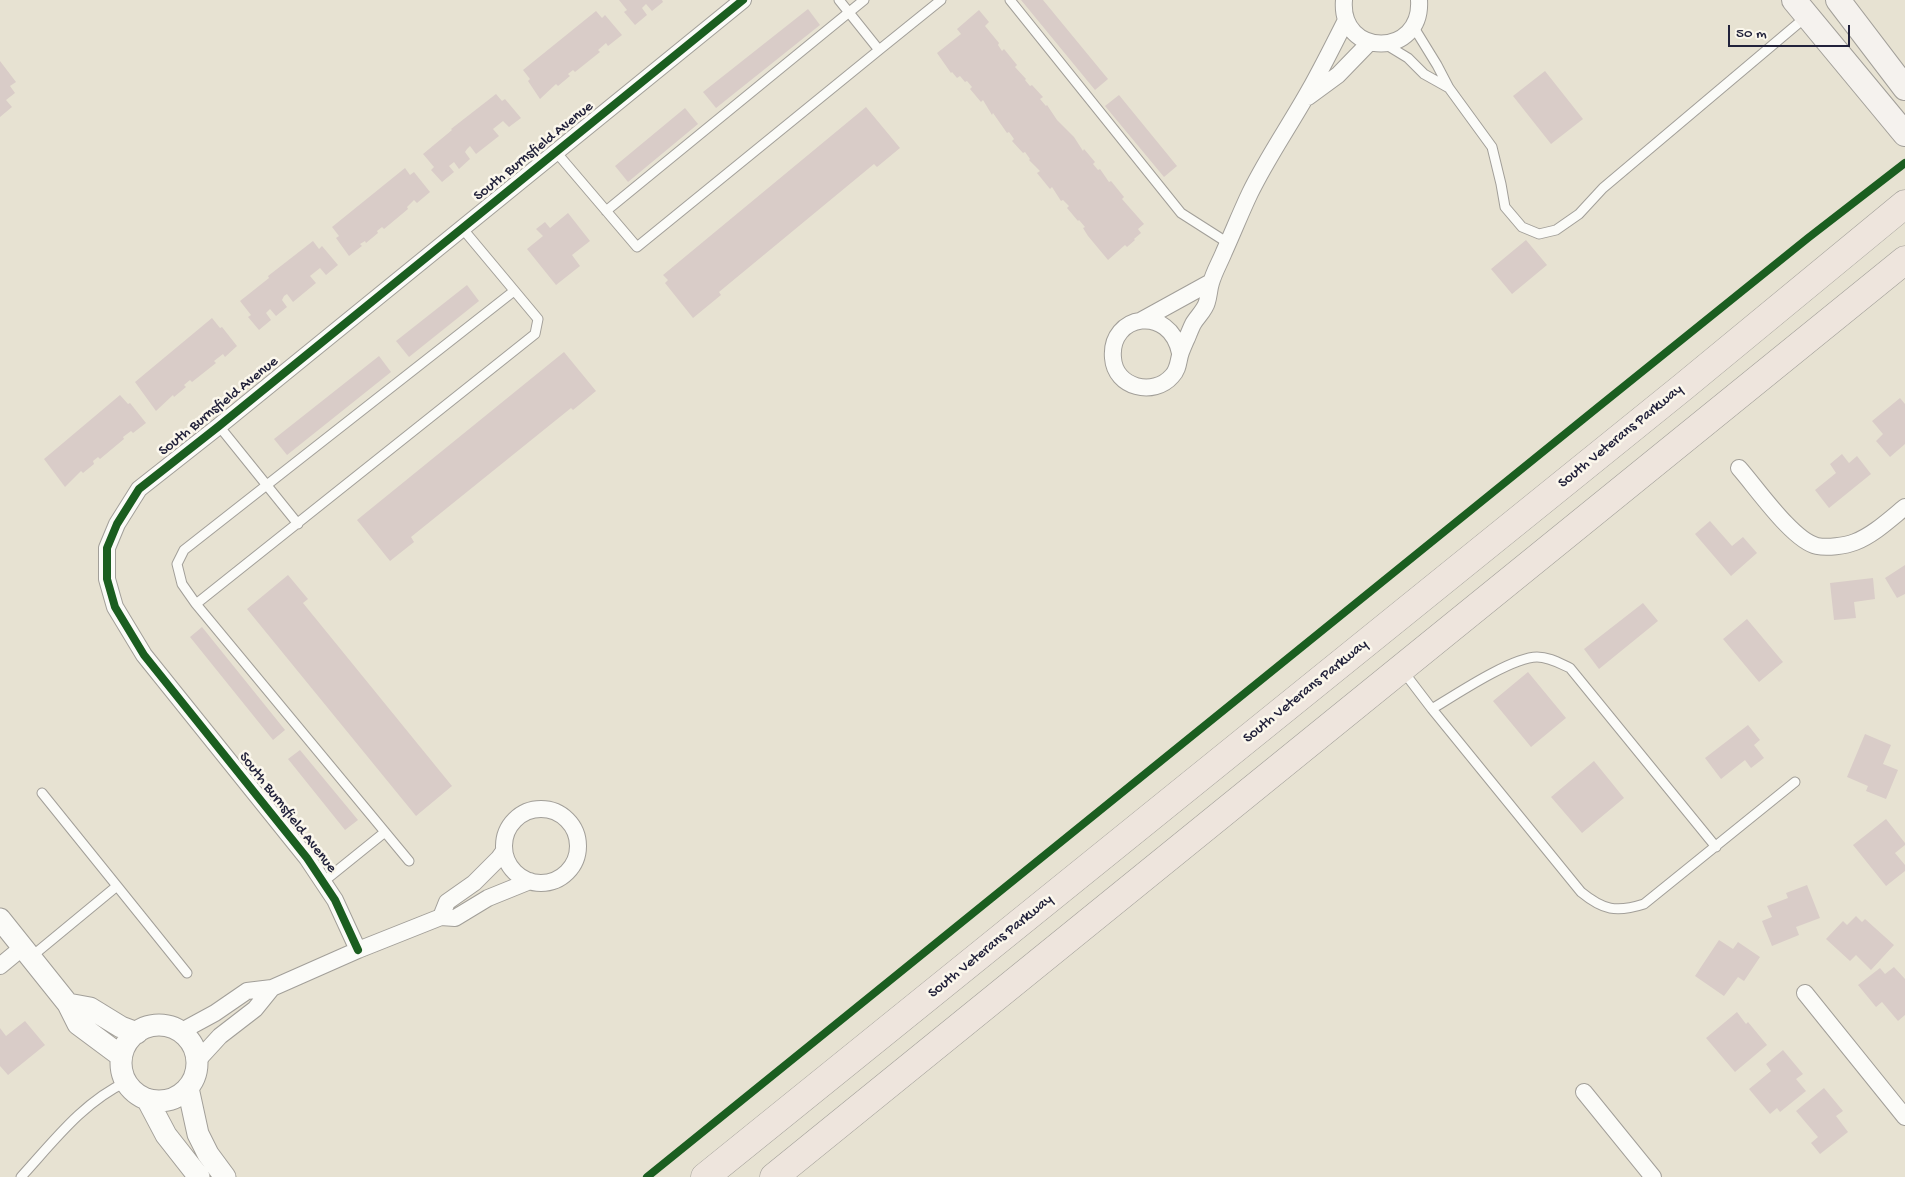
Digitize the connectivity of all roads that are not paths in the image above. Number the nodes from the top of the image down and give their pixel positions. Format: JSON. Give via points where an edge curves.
{"nodes":[{"id":1,"x":743,"y":0,"type":"edge"},
{"id":2,"x":839,"y":0,"type":"edge"},
{"id":3,"x":864,"y":0,"type":"edge"},
{"id":4,"x":941,"y":0,"type":"edge"},
{"id":5,"x":1010,"y":0,"type":"edge"},
{"id":6,"x":1344,"y":0,"type":"edge"},
{"id":7,"x":1419,"y":0,"type":"edge"},
{"id":8,"x":1427,"y":0,"type":"edge"},
{"id":9,"x":1838,"y":0,"type":"edge"},
{"id":10,"x":1801,"y":8,"type":"edge"},
{"id":11,"x":850,"y":12,"type":"junction"},
{"id":12,"x":1346,"y":20,"type":"junction"},
{"id":13,"x":1415,"y":23,"type":"junction"},
{"id":14,"x":1377,"y":43,"type":"junction"},
{"id":15,"x":879,"y":50,"type":"junction"},
{"id":16,"x":1449,"y":88,"type":"junction"},
{"id":17,"x":1905,"y":88,"type":"edge"},
{"id":18,"x":1302,"y":102,"type":"junction"},
{"id":19,"x":1905,"y":134,"type":"edge"},
{"id":20,"x":556,"y":152,"type":"junction"},
{"id":21,"x":1905,"y":204,"type":"edge"},
{"id":22,"x":606,"y":211,"type":"junction"},
{"id":23,"x":462,"y":228,"type":"junction"},
{"id":24,"x":1228,"y":243,"type":"junction"},
{"id":25,"x":1905,"y":260,"type":"edge"},
{"id":26,"x":1211,"y":282,"type":"junction"},
{"id":27,"x":514,"y":291,"type":"junction"},
{"id":28,"x":1142,"y":320,"type":"junction"},
{"id":29,"x":1180,"y":353,"type":"junction"},
{"id":30,"x":219,"y":426,"type":"junction"},
{"id":31,"x":1739,"y":468,"type":"dead end"},
{"id":32,"x":265,"y":484,"type":"junction"},
{"id":33,"x":1905,"y":507,"type":"edge"},
{"id":34,"x":298,"y":524,"type":"junction"},
{"id":35,"x":196,"y":604,"type":"junction"},
{"id":36,"x":1401,"y":668,"type":"junction"},
{"id":37,"x":1432,"y":709,"type":"junction"},
{"id":38,"x":1795,"y":782,"type":"dead end"},
{"id":39,"x":42,"y":793,"type":"dead end"},
{"id":40,"x":385,"y":832,"type":"junction"},
{"id":41,"x":1716,"y":846,"type":"junction"},
{"id":42,"x":504,"y":851,"type":"junction"},
{"id":43,"x":409,"y":861,"type":"dead end"},
{"id":44,"x":530,"y":881,"type":"junction"},
{"id":45,"x":323,"y":882,"type":"junction"},
{"id":46,"x":117,"y":886,"type":"junction"},
{"id":47,"x":441,"y":918,"type":"junction"},
{"id":48,"x":0,"y":919,"type":"edge"},
{"id":49,"x":358,"y":950,"type":"junction"},
{"id":50,"x":27,"y":952,"type":"junction"},
{"id":51,"x":0,"y":966,"type":"edge"},
{"id":52,"x":187,"y":973,"type":"dead end"},
{"id":53,"x":272,"y":988,"type":"junction"},
{"id":54,"x":1805,"y":994,"type":"dead end"},
{"id":55,"x":68,"y":1004,"type":"junction"},
{"id":56,"x":180,"y":1032,"type":"junction"},
{"id":57,"x":137,"y":1033,"type":"junction"},
{"id":58,"x":121,"y":1056,"type":"junction"},
{"id":59,"x":198,"y":1060,"type":"junction"},
{"id":60,"x":126,"y":1082,"type":"junction"},
{"id":61,"x":188,"y":1088,"type":"junction"},
{"id":62,"x":1584,"y":1092,"type":"dead end"},
{"id":63,"x":147,"y":1100,"type":"junction"},
{"id":64,"x":1905,"y":1117,"type":"edge"},
{"id":65,"x":22,"y":1177,"type":"edge"},
{"id":66,"x":199,"y":1177,"type":"edge"},
{"id":67,"x":225,"y":1177,"type":"edge"},
{"id":68,"x":705,"y":1177,"type":"edge"},
{"id":69,"x":774,"y":1177,"type":"edge"},
{"id":70,"x":1653,"y":1177,"type":"edge"}],
"edges":[{"from":1,"to":20,"type":"street","name":"South Burnsfield Avenue"},
{"from":2,"to":11,"type":"lane"},
{"from":3,"to":11,"type":"lane"},
{"from":4,"to":15,"type":"lane"},
{"from":5,"to":24,"type":"lane","via":[[1181,213]]},
{"from":6,"to":12,"type":"street"},
{"from":7,"to":13,"type":"street"},
{"from":8,"to":13,"type":"street"},
{"from":9,"to":17,"type":"main road"},
{"from":10,"to":16,"type":"lane","via":[[1603,188],[1579,214],[1556,230],[1540,234],[1522,228],[1505,207],[1492,147]]},
{"from":10,"to":19,"type":"main road"},
{"from":11,"to":15,"type":"lane"},
{"from":11,"to":22,"type":"lane"},
{"from":12,"to":14,"type":"street","via":[[1362,39]]},
{"from":12,"to":18,"type":"street"},
{"from":13,"to":14,"type":"street","via":[[1398,40]]},
{"from":13,"to":16,"type":"lane"},
{"from":14,"to":16,"type":"lane","via":[[1408,58],[1424,74]]},
{"from":14,"to":18,"type":"street"},
{"from":15,"to":22,"type":"lane","via":[[636,247]]},
{"from":18,"to":24,"type":"street","via":[[1251,191]]},
{"from":20,"to":22,"type":"lane"},
{"from":20,"to":23,"type":"street","name":"South Burnsfield Avenue"},
{"from":21,"to":68,"type":"highway","name":"South Veterans Parkway","via":[[1676,393]]},
{"from":23,"to":27,"type":"lane"},
{"from":23,"to":30,"type":"street","name":"South Burnsfield Avenue"},
{"from":24,"to":26,"type":"street"},
{"from":25,"to":36,"type":"highway"},
{"from":26,"to":28,"type":"street"},
{"from":26,"to":29,"type":"street","via":[[1207,303]]},
{"from":27,"to":32,"type":"lane"},
{"from":27,"to":34,"type":"lane","via":[[538,318],[534,334]]},
{"from":28,"to":29,"type":"street","via":[[1164,325],[1178,342]]},
{"from":28,"to":29,"type":"street","via":[[1122,330],[1114,344],[1113,361],[1124,380],[1145,389],[1161,385],[1174,374]]},
{"from":30,"to":32,"type":"lane"},
{"from":30,"to":45,"type":"street","name":"South Burnsfield Avenue","via":[[139,489],[117,524],[107,548],[107,578],[114,607],[144,655]]},
{"from":31,"to":33,"type":"street","via":[[1790,528],[1816,546],[1853,543]]},
{"from":32,"to":34,"type":"lane"},
{"from":32,"to":35,"type":"lane","via":[[184,550],[178,564],[182,584]]},
{"from":34,"to":35,"type":"lane"},
{"from":35,"to":40,"type":"lane"},
{"from":36,"to":37,"type":"lane"},
{"from":36,"to":69,"type":"highway"},
{"from":37,"to":41,"type":"lane","via":[[1514,663],[1536,657],[1552,659],[1570,668]]},
{"from":37,"to":41,"type":"lane","via":[[1581,892],[1595,903],[1620,910],[1644,904]]},
{"from":38,"to":41,"type":"lane"},
{"from":39,"to":46,"type":"lane"},
{"from":40,"to":43,"type":"lane"},
{"from":40,"to":45,"type":"lane"},
{"from":42,"to":44,"type":"street","via":[[511,868]]},
{"from":42,"to":44,"type":"street","via":[[507,832],[513,821],[523,814],[547,810],[569,822],[578,843],[572,866],[554,881]]},
{"from":42,"to":47,"type":"street","via":[[474,883],[446,902]]},
{"from":44,"to":47,"type":"street","via":[[488,898],[454,918]]},
{"from":45,"to":49,"type":"street","name":"South Burnsfield Avenue"},
{"from":46,"to":50,"type":"lane"},
{"from":46,"to":52,"type":"lane"},
{"from":47,"to":49,"type":"street"},
{"from":48,"to":50,"type":"street"},
{"from":49,"to":53,"type":"street"},
{"from":50,"to":51,"type":"street"},
{"from":50,"to":55,"type":"street"},
{"from":53,"to":56,"type":"street","via":[[247,991]]},
{"from":53,"to":59,"type":"street","via":[[255,1009],[220,1036]]},
{"from":54,"to":64,"type":"street"},
{"from":55,"to":57,"type":"street","via":[[90,1008]]},
{"from":55,"to":58,"type":"street","via":[[78,1024]]},
{"from":56,"to":57,"type":"street","via":[[161,1025]]},
{"from":56,"to":59,"type":"street","via":[[193,1045]]},
{"from":57,"to":58,"type":"street"},
{"from":58,"to":60,"type":"street"},
{"from":59,"to":61,"type":"street"},
{"from":60,"to":63,"type":"street"},
{"from":60,"to":65,"type":"lane","via":[[97,1100],[62,1131]]},
{"from":61,"to":63,"type":"street","via":[[173,1099]]},
{"from":61,"to":67,"type":"street","via":[[198,1134]]},
{"from":62,"to":70,"type":"street"},
{"from":63,"to":66,"type":"street","via":[[166,1134]]}]}
